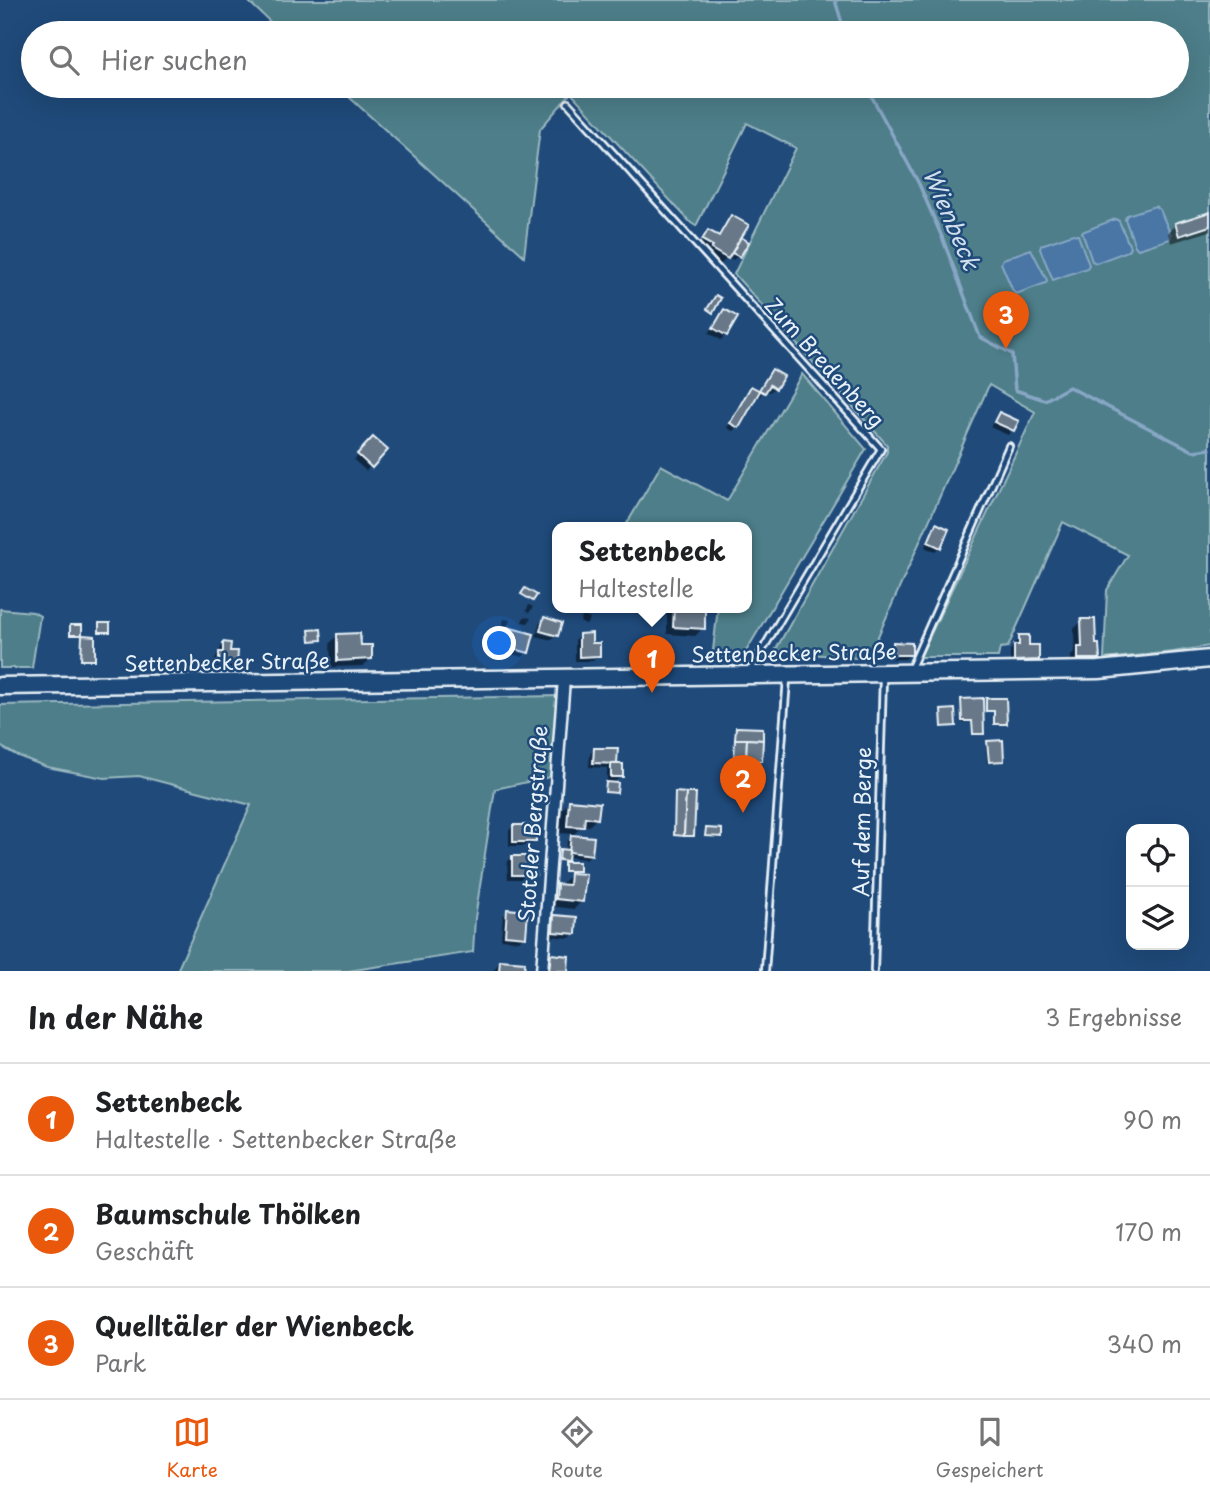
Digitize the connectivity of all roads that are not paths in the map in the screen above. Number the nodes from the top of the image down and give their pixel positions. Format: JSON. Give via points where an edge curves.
{"nodes":[{"id":1,"x":568,"y":103,"type":"dead end"},
{"id":2,"x":1009,"y":446,"type":"dead end"},
{"id":3,"x":1210,"y":659,"type":"edge"},
{"id":4,"x":883,"y":674,"type":"junction"},
{"id":5,"x":909,"y":674,"type":"junction"},
{"id":6,"x":747,"y":676,"type":"junction"},
{"id":7,"x":787,"y":676,"type":"junction"},
{"id":8,"x":564,"y":679,"type":"junction"},
{"id":9,"x":0,"y":686,"type":"edge"},
{"id":10,"x":542,"y":971,"type":"edge"},
{"id":11,"x":765,"y":971,"type":"edge"},
{"id":12,"x":874,"y":971,"type":"edge"}],
"edges":[{"from":1,"to":6,"type":"lane","name":"Zum Bredenberg","via":[[881,449]]},
{"from":2,"to":5,"type":"lane"},
{"from":3,"to":5,"type":"main road","name":"Settenbecker Straße","via":[[1099,670]]},
{"from":4,"to":5,"type":"main road","name":"Settenbecker Straße"},
{"from":4,"to":7,"type":"main road","name":"Settenbecker Straße"},
{"from":4,"to":12,"type":"lane","name":"Auf dem Berge"},
{"from":6,"to":7,"type":"main road","name":"Settenbecker Straße"},
{"from":6,"to":8,"type":"main road","name":"Settenbecker Straße"},
{"from":7,"to":11,"type":"lane"},
{"from":8,"to":9,"type":"main road","name":"Settenbecker Straße"},
{"from":8,"to":10,"type":"street","name":"Stoteler Bergstraße"}]}
